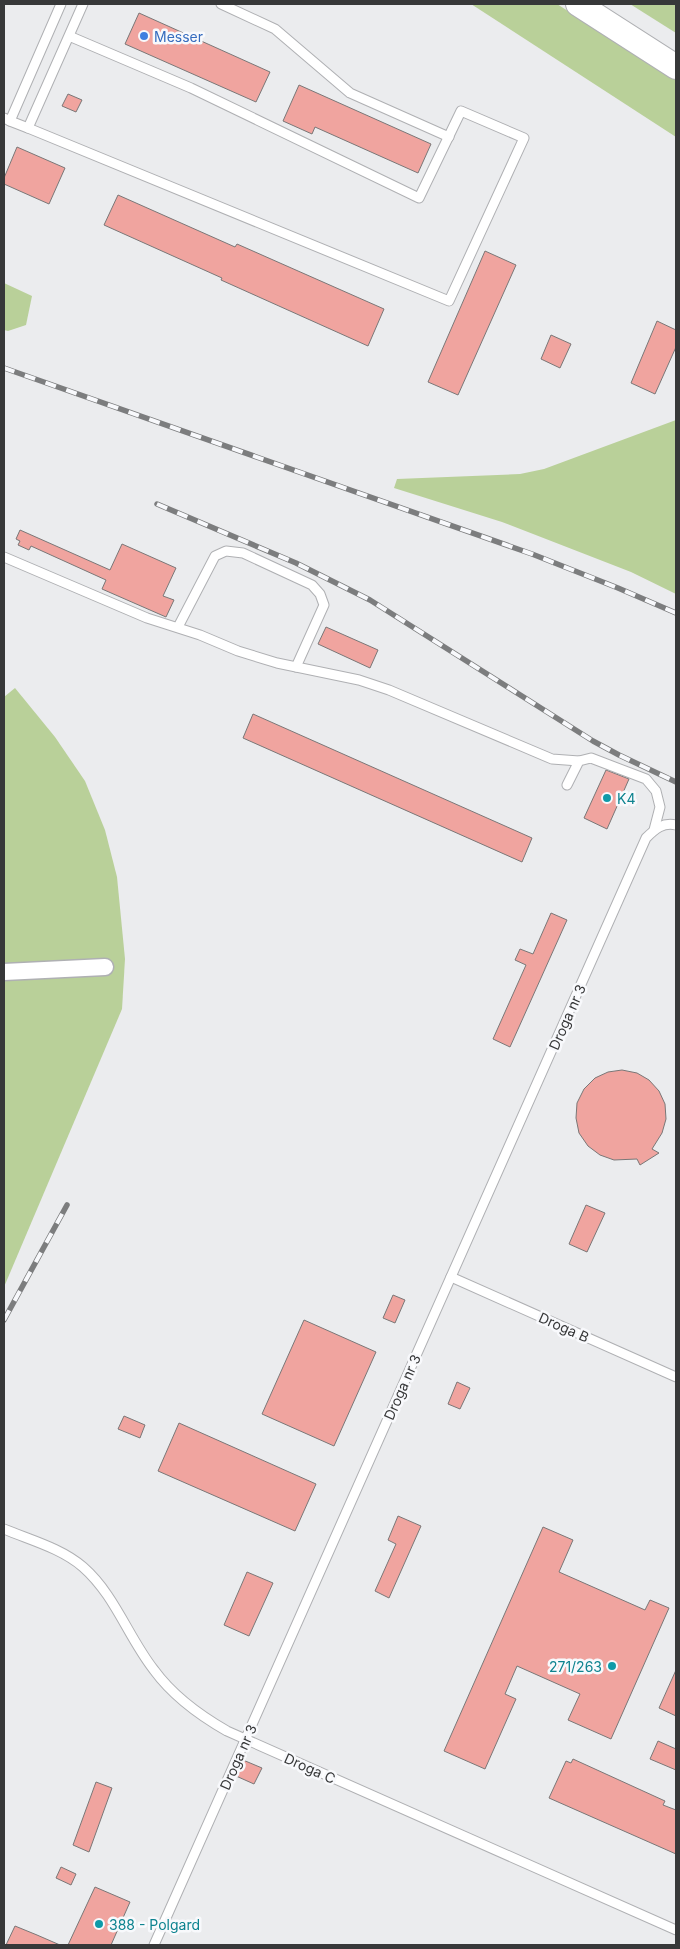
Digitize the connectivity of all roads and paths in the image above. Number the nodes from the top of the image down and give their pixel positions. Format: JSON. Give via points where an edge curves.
{"nodes":[{"id":1,"x":61,"y":4,"type":"edge"},
{"id":2,"x":83,"y":4,"type":"edge"},
{"id":3,"x":221,"y":4,"type":"edge"},
{"id":4,"x":578,"y":4,"type":"edge"},
{"id":5,"x":69,"y":36,"type":"junction"},
{"id":6,"x":676,"y":67,"type":"edge"},
{"id":7,"x":7,"y":120,"type":"edge"},
{"id":8,"x":28,"y":128,"type":"junction"},
{"id":9,"x":449,"y":137,"type":"junction"},
{"id":10,"x":4,"y":557,"type":"edge"},
{"id":11,"x":178,"y":627,"type":"junction"},
{"id":12,"x":296,"y":667,"type":"junction"},
{"id":13,"x":579,"y":761,"type":"junction"},
{"id":14,"x":566,"y":785,"type":"dead end"},
{"id":15,"x":676,"y":825,"type":"edge"},
{"id":16,"x":654,"y":830,"type":"junction"},
{"id":17,"x":105,"y":967,"type":"dead end"},
{"id":18,"x":4,"y":972,"type":"edge"},
{"id":19,"x":451,"y":1277,"type":"junction"},
{"id":20,"x":676,"y":1377,"type":"edge"},
{"id":21,"x":4,"y":1529,"type":"edge"},
{"id":22,"x":246,"y":1739,"type":"junction"},
{"id":23,"x":676,"y":1930,"type":"edge"},
{"id":24,"x":154,"y":1945,"type":"edge"}],
"edges":[{"from":1,"to":7,"type":"lane"},
{"from":2,"to":5,"type":"lane"},
{"from":3,"to":9,"type":"lane","via":[[275,30],[350,93]]},
{"from":4,"to":6,"type":"main road"},
{"from":5,"to":8,"type":"lane"},
{"from":5,"to":9,"type":"lane","via":[[191,88],[419,198]]},
{"from":7,"to":8,"type":"lane"},
{"from":8,"to":9,"type":"lane","via":[[449,301],[524,138],[461,111]]},
{"from":10,"to":11,"type":"lane"},
{"from":11,"to":12,"type":"lane","via":[[238,651]]},
{"from":11,"to":12,"type":"lane","via":[[214,556],[226,552],[242,553],[312,585],[320,594],[324,605]]},
{"from":12,"to":13,"type":"lane","via":[[359,680],[552,759]]},
{"from":13,"to":14,"type":"lane"},
{"from":13,"to":16,"type":"lane","via":[[591,758],[646,779],[656,791],[660,807]]},
{"from":15,"to":16,"type":"lane","via":[[663,825]]},
{"from":16,"to":19,"type":"lane","name":"Droga nr 3","via":[[646,838]]},
{"from":17,"to":18,"type":"street"},
{"from":19,"to":20,"type":"lane","name":"Droga B"},
{"from":19,"to":22,"type":"lane","name":"Droga nr 3"},
{"from":21,"to":22,"type":"lane","name":"Droga C","via":[[68,1556],[82,1566],[97,1580],[144,1656],[168,1687],[203,1717]]},
{"from":22,"to":23,"type":"lane","name":"Droga C"},
{"from":22,"to":24,"type":"lane","name":"Droga nr 3"}]}
